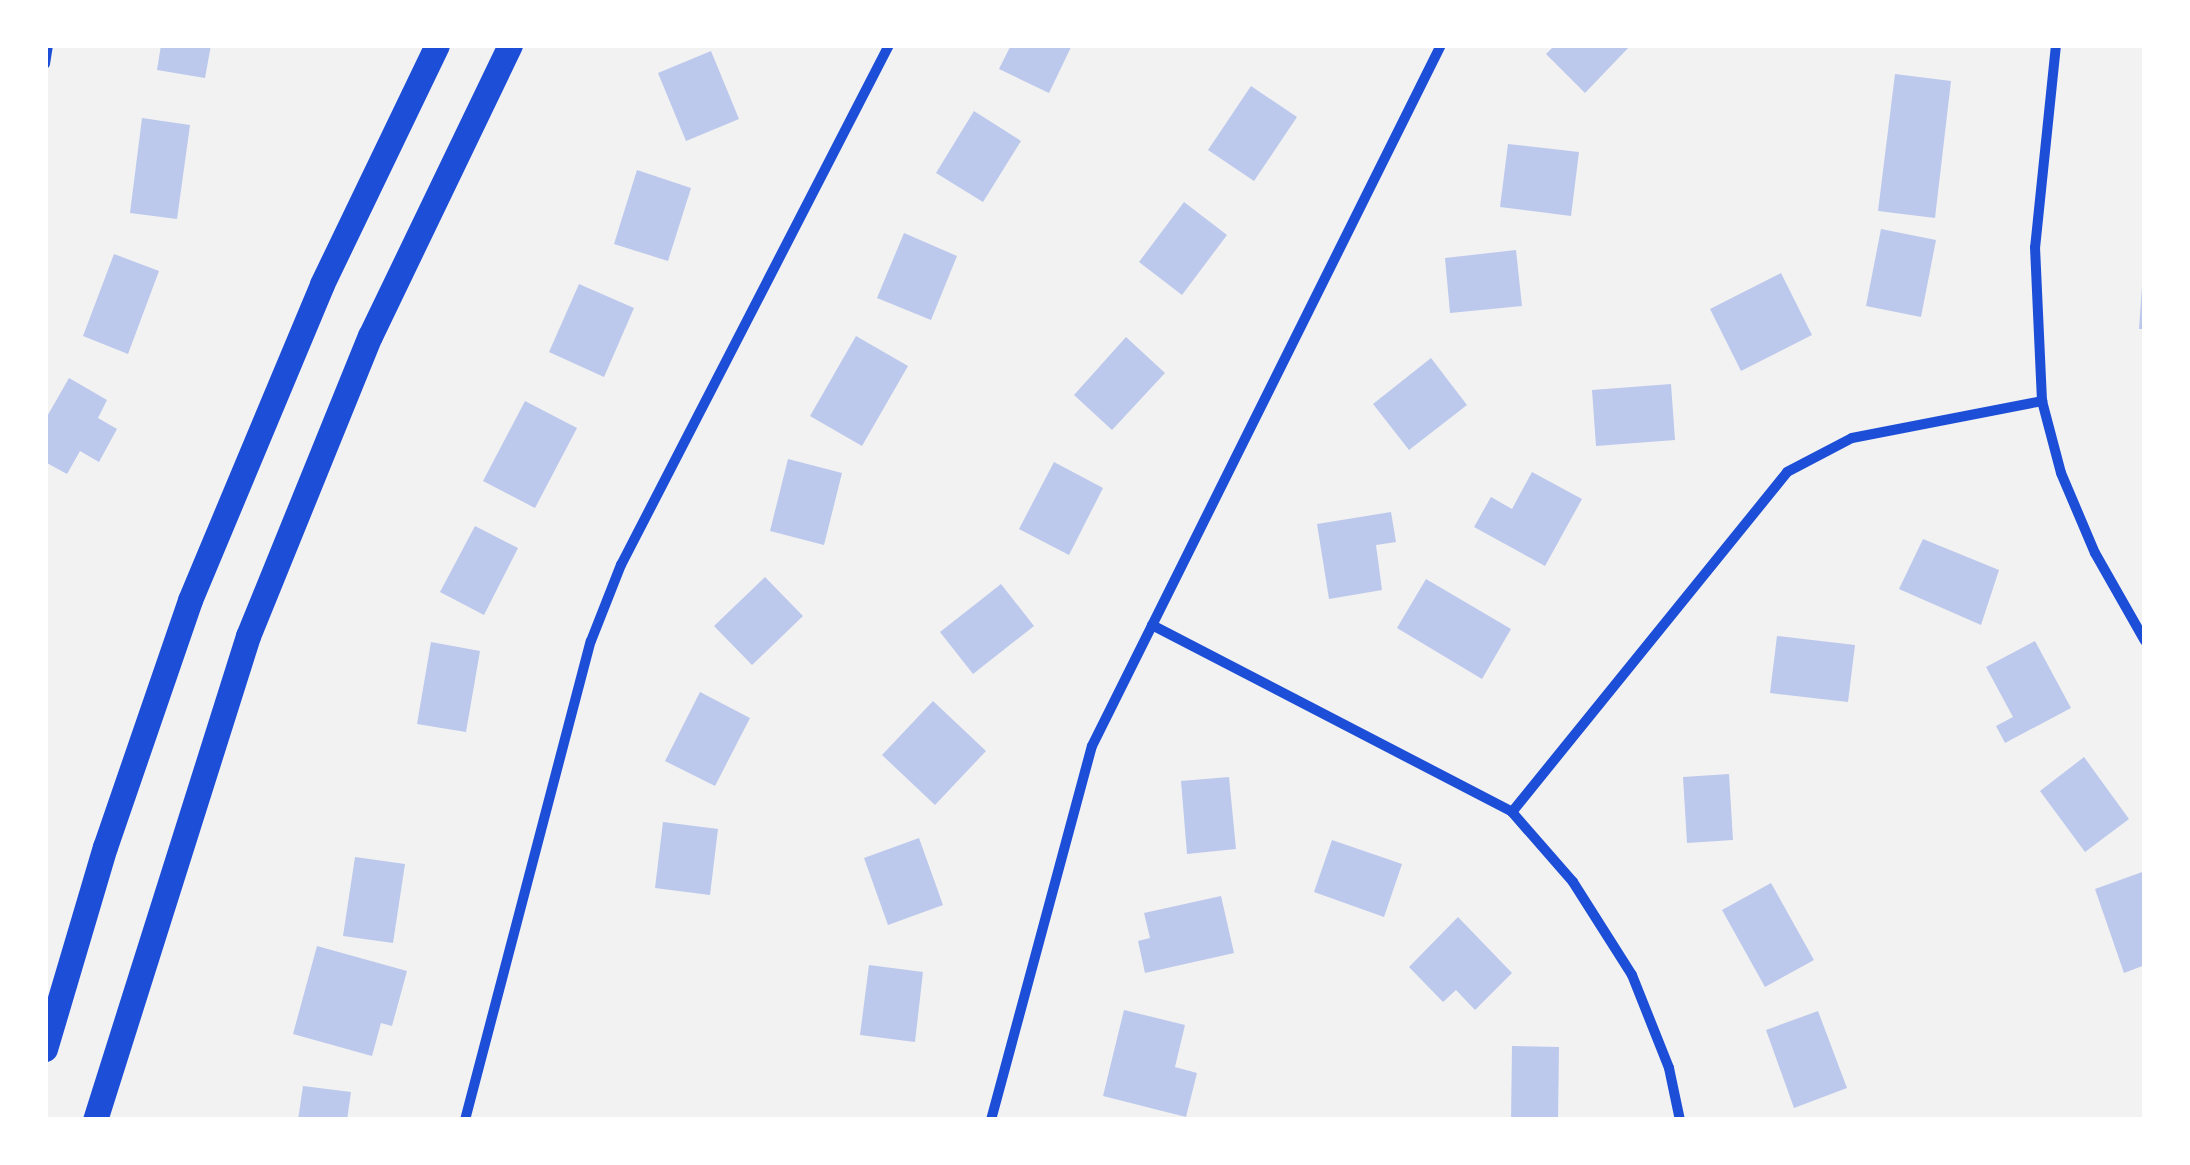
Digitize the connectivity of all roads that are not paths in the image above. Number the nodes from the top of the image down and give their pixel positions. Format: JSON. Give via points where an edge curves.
{"nodes":[{"id":1,"x":48,"y":45,"type":"edge"},
{"id":2,"x":437,"y":45,"type":"edge"},
{"id":3,"x":510,"y":45,"type":"edge"},
{"id":4,"x":889,"y":45,"type":"edge"},
{"id":5,"x":1441,"y":45,"type":"edge"},
{"id":6,"x":2056,"y":45,"type":"edge"},
{"id":7,"x":45,"y":64,"type":"edge"},
{"id":8,"x":2042,"y":400,"type":"junction"},
{"id":9,"x":1152,"y":624,"type":"junction"},
{"id":10,"x":2145,"y":641,"type":"edge"},
{"id":11,"x":1512,"y":812,"type":"junction"},
{"id":12,"x":45,"y":1049,"type":"edge"},
{"id":13,"x":95,"y":1120,"type":"edge"},
{"id":14,"x":465,"y":1120,"type":"edge"},
{"id":15,"x":991,"y":1120,"type":"edge"},
{"id":16,"x":1680,"y":1120,"type":"edge"}],
"edges":[{"from":1,"to":7,"type":"street"},
{"from":2,"to":12,"type":"main road","via":[[322,284],[190,600],[104,847]]},
{"from":3,"to":13,"type":"main road","via":[[370,336],[262,600],[160,898]]},
{"from":4,"to":14,"type":"street","via":[[621,565],[591,641]]},
{"from":5,"to":9,"type":"street"},
{"from":6,"to":8,"type":"street","via":[[2035,248]]},
{"from":8,"to":10,"type":"street","via":[[2061,473],[2095,553]]},
{"from":8,"to":11,"type":"street","via":[[1852,438],[1787,472]]},
{"from":9,"to":11,"type":"street"},
{"from":9,"to":15,"type":"street","via":[[1092,746]]},
{"from":11,"to":16,"type":"street","via":[[1573,882],[1632,975],[1669,1068]]}]}
